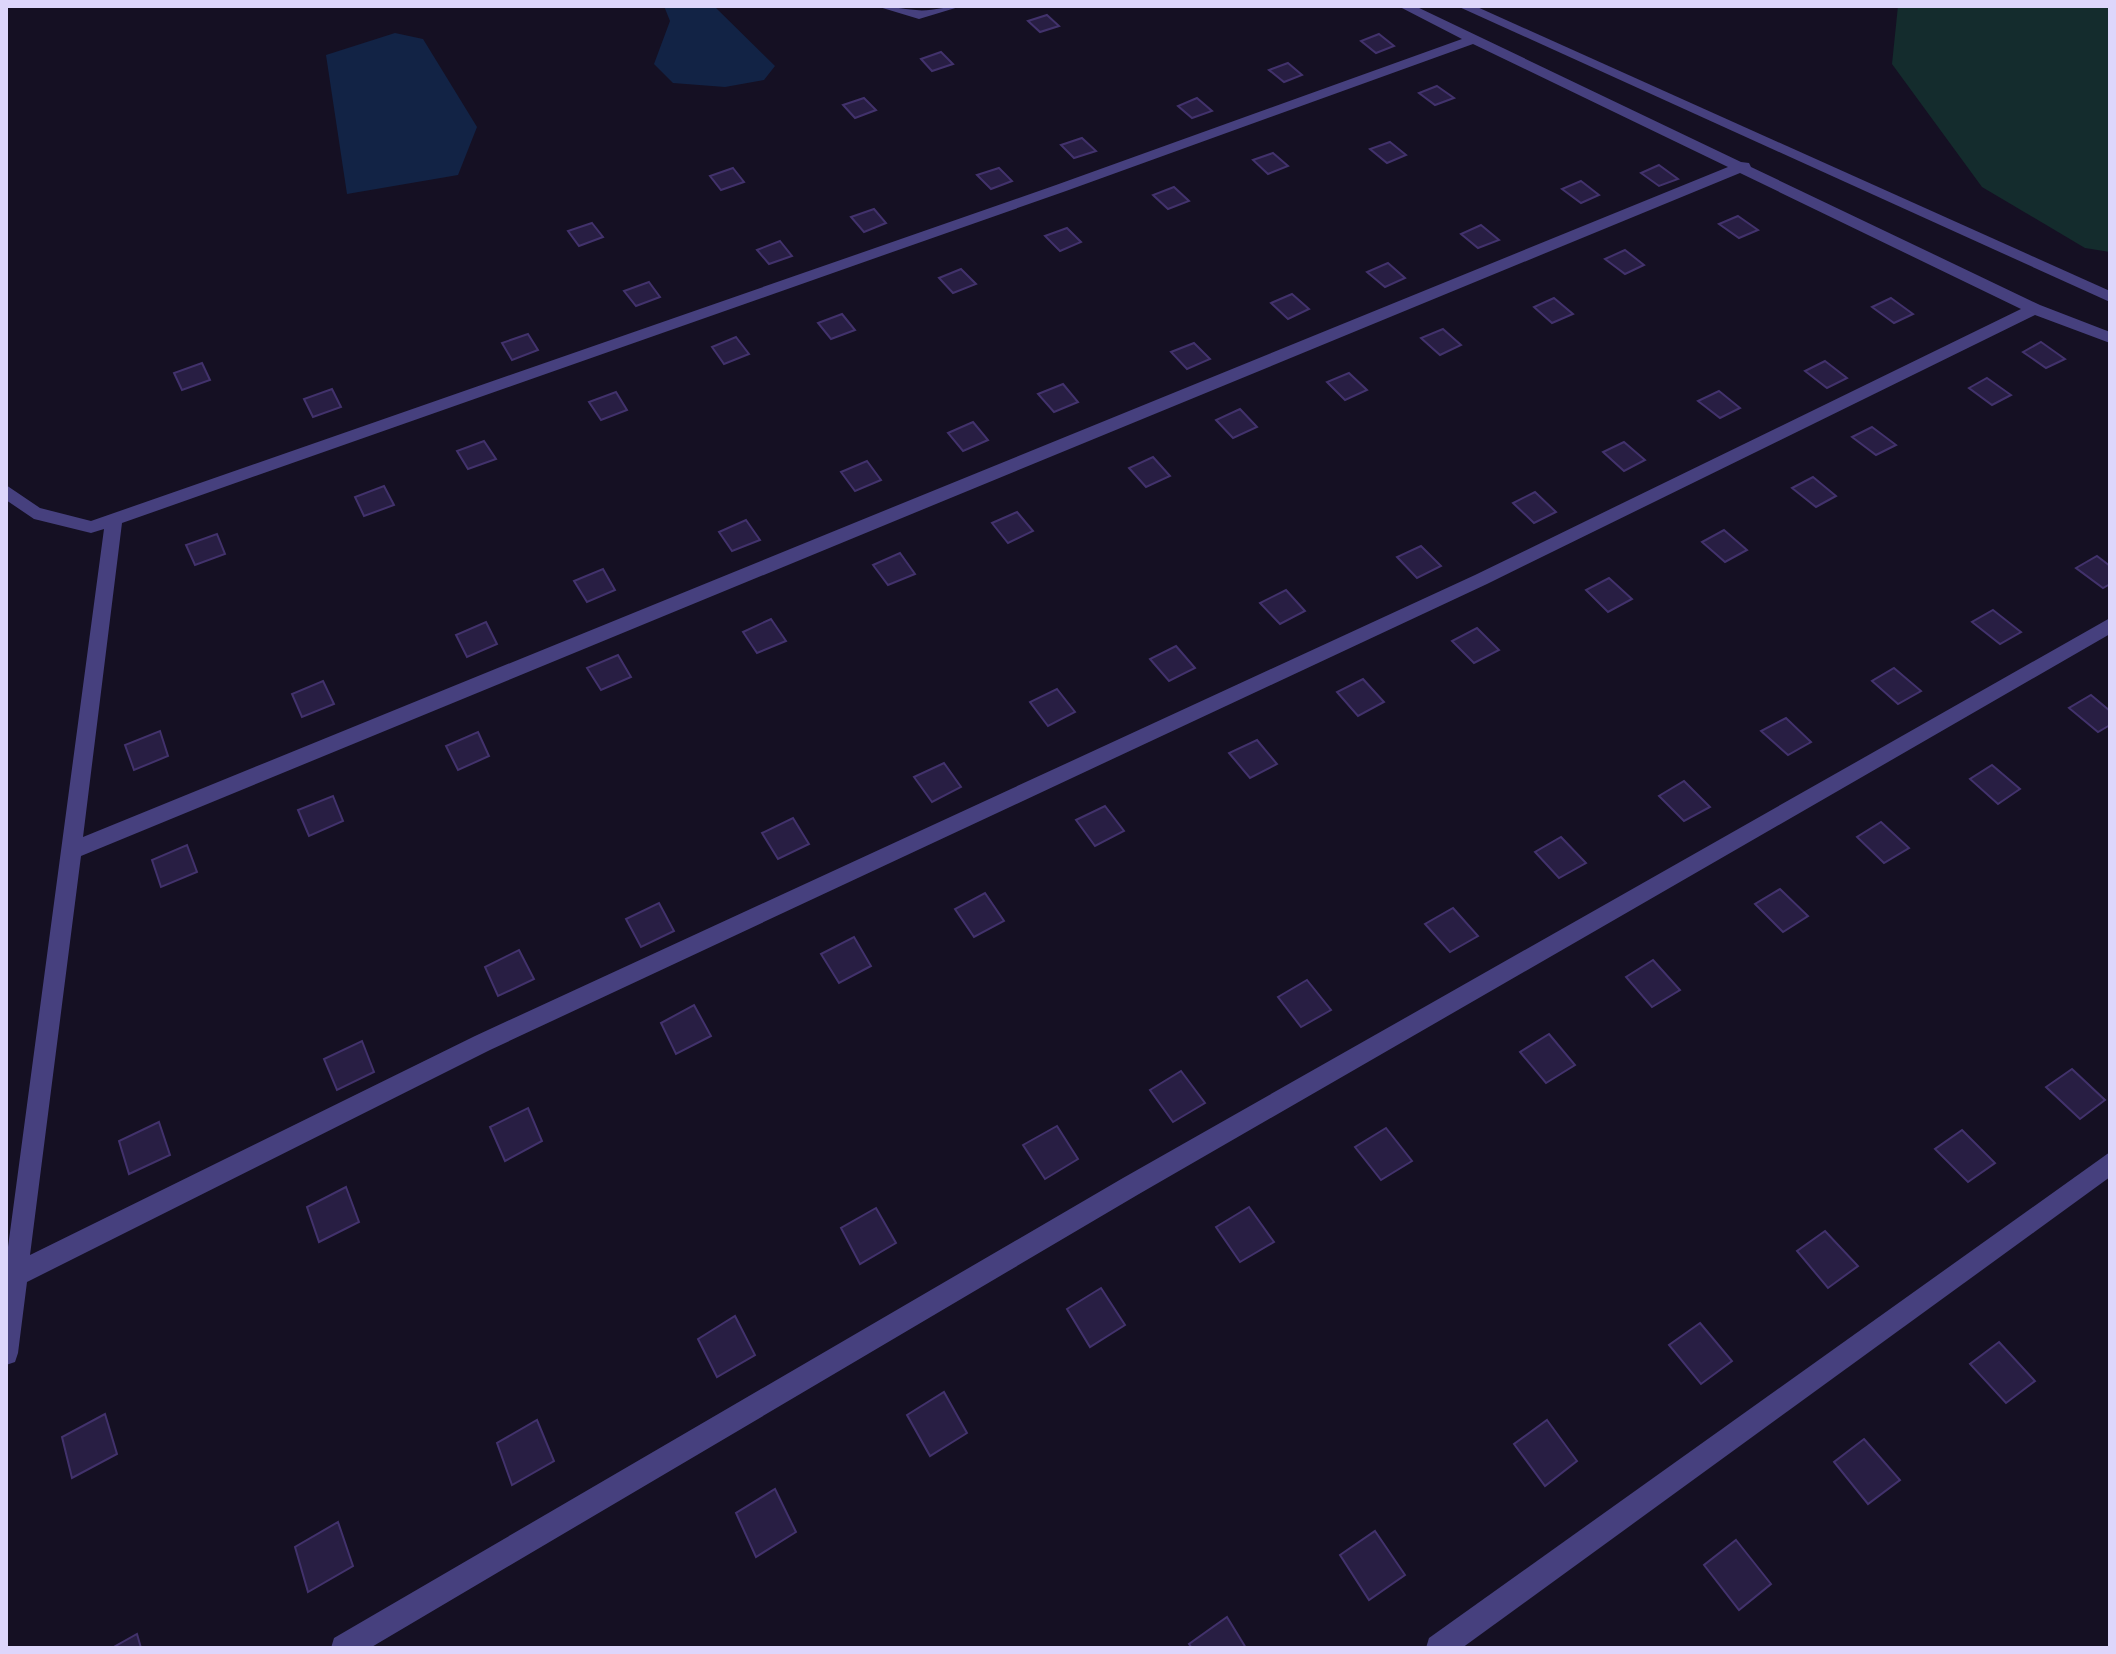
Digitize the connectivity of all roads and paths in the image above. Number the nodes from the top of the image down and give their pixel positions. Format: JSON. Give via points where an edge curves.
{"nodes":[{"id":1,"x":883,"y":6,"type":"edge"},
{"id":2,"x":955,"y":6,"type":"edge"},
{"id":3,"x":1405,"y":6,"type":"edge"},
{"id":4,"x":1464,"y":6,"type":"edge"},
{"id":5,"x":1474,"y":39,"type":"junction"},
{"id":6,"x":1744,"y":166,"type":"junction"},
{"id":7,"x":2110,"y":297,"type":"edge"},
{"id":8,"x":2034,"y":309,"type":"junction"},
{"id":9,"x":2110,"y":338,"type":"edge"},
{"id":10,"x":6,"y":491,"type":"edge"},
{"id":11,"x":114,"y":519,"type":"junction"},
{"id":12,"x":2110,"y":625,"type":"edge"},
{"id":13,"x":70,"y":851,"type":"junction"},
{"id":14,"x":2110,"y":1163,"type":"edge"},
{"id":15,"x":16,"y":1275,"type":"junction"},
{"id":16,"x":6,"y":1353,"type":"edge"},
{"id":17,"x":344,"y":1648,"type":"edge"},
{"id":18,"x":1439,"y":1648,"type":"edge"}],
"edges":[{"from":1,"to":2,"type":"street","via":[[919,15]]},
{"from":3,"to":5,"type":"street"},
{"from":4,"to":7,"type":"street"},
{"from":5,"to":6,"type":"street"},
{"from":5,"to":11,"type":"street"},
{"from":6,"to":8,"type":"street"},
{"from":6,"to":13,"type":"street"},
{"from":8,"to":9,"type":"street"},
{"from":8,"to":15,"type":"street","via":[[1766,446],[544,1014]]},
{"from":10,"to":11,"type":"street","via":[[34,513],[91,527]]},
{"from":11,"to":13,"type":"street"},
{"from":12,"to":17,"type":"street","via":[[1131,1186]]},
{"from":13,"to":15,"type":"street"},
{"from":14,"to":18,"type":"street"},
{"from":15,"to":16,"type":"street"}]}
